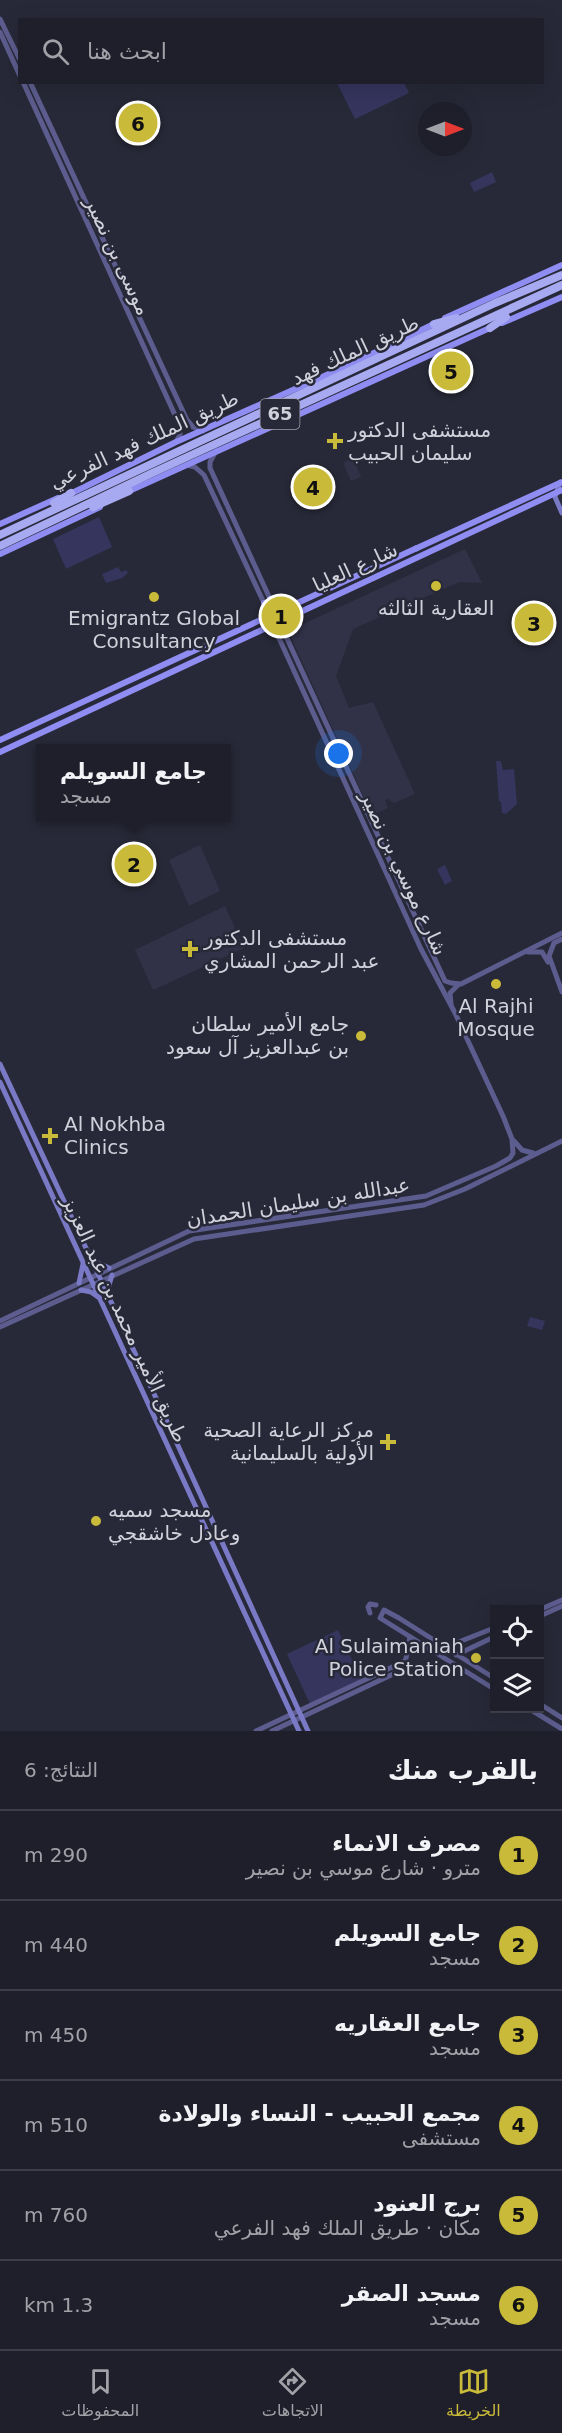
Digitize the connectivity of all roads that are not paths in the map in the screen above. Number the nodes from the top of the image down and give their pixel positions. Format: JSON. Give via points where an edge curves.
{"nodes":[{"id":1,"x":0,"y":19,"type":"edge"},
{"id":2,"x":0,"y":32,"type":"edge"},
{"id":3,"x":18,"y":56,"type":"edge"},
{"id":4,"x":18,"y":72,"type":"edge"},
{"id":5,"x":24,"y":84,"type":"edge"},
{"id":6,"x":31,"y":84,"type":"edge"},
{"id":7,"x":88,"y":208,"type":"junction"},
{"id":8,"x":81,"y":212,"type":"junction"},
{"id":9,"x":114,"y":264,"type":"junction"},
{"id":10,"x":562,"y":265,"type":"edge"},
{"id":11,"x":107,"y":267,"type":"junction"},
{"id":12,"x":562,"y":273,"type":"edge"},
{"id":13,"x":562,"y":285,"type":"edge"},
{"id":14,"x":545,"y":294,"type":"junction"},
{"id":15,"x":562,"y":297,"type":"edge"},
{"id":16,"x":477,"y":312,"type":"junction"},
{"id":17,"x":434,"y":324,"type":"junction"},
{"id":18,"x":490,"y":328,"type":"junction"},
{"id":19,"x":187,"y":420,"type":"junction"},
{"id":20,"x":180,"y":426,"type":"junction"},
{"id":21,"x":203,"y":431,"type":"junction"},
{"id":22,"x":176,"y":442,"type":"junction"},
{"id":23,"x":216,"y":451,"type":"junction"},
{"id":24,"x":185,"y":465,"type":"junction"},
{"id":25,"x":212,"y":472,"type":"junction"},
{"id":26,"x":204,"y":475,"type":"junction"},
{"id":27,"x":561,"y":482,"type":"edge"},
{"id":28,"x":129,"y":491,"type":"junction"},
{"id":29,"x":559,"y":492,"type":"edge"},
{"id":30,"x":71,"y":493,"type":"junction"},
{"id":31,"x":561,"y":508,"type":"edge"},
{"id":32,"x":0,"y":524,"type":"edge"},
{"id":33,"x":9,"y":530,"type":"junction"},
{"id":34,"x":33,"y":530,"type":"junction"},
{"id":35,"x":0,"y":535,"type":"edge"},
{"id":36,"x":0,"y":546,"type":"edge"},
{"id":37,"x":417,"y":548,"type":"junction"},
{"id":38,"x":0,"y":554,"type":"edge"},
{"id":39,"x":416,"y":556,"type":"junction"},
{"id":40,"x":267,"y":601,"type":"junction"},
{"id":41,"x":287,"y":608,"type":"junction"},
{"id":42,"x":276,"y":612,"type":"junction"},
{"id":43,"x":290,"y":615,"type":"junction"},
{"id":44,"x":269,"y":616,"type":"junction"},
{"id":45,"x":259,"y":620,"type":"junction"},
{"id":46,"x":272,"y":624,"type":"junction"},
{"id":47,"x":282,"y":627,"type":"junction"},
{"id":48,"x":261,"y":630,"type":"junction"},
{"id":49,"x":275,"y":632,"type":"junction"},
{"id":50,"x":47,"y":719,"type":"junction"},
{"id":51,"x":50,"y":727,"type":"junction"},
{"id":52,"x":28,"y":728,"type":"junction"},
{"id":53,"x":30,"y":736,"type":"junction"},
{"id":54,"x":0,"y":740,"type":"edge"},
{"id":55,"x":0,"y":752,"type":"edge"},
{"id":56,"x":562,"y":933,"type":"edge"},
{"id":57,"x":562,"y":939,"type":"edge"},
{"id":58,"x":518,"y":956,"type":"junction"},
{"id":59,"x":552,"y":968,"type":"junction"},
{"id":60,"x":458,"y":985,"type":"junction"},
{"id":61,"x":562,"y":992,"type":"edge"},
{"id":62,"x":455,"y":1013,"type":"junction"},
{"id":63,"x":0,"y":1064,"type":"edge"},
{"id":64,"x":0,"y":1083,"type":"edge"},
{"id":65,"x":17,"y":1120,"type":"junction"},
{"id":66,"x":32,"y":1132,"type":"junction"},
{"id":67,"x":513,"y":1139,"type":"junction"},
{"id":68,"x":562,"y":1141,"type":"edge"},
{"id":69,"x":534,"y":1153,"type":"junction"},
{"id":70,"x":91,"y":1259,"type":"junction"},
{"id":71,"x":83,"y":1262,"type":"junction"},
{"id":72,"x":109,"y":1268,"type":"junction"},
{"id":73,"x":98,"y":1274,"type":"junction"},
{"id":74,"x":112,"y":1275,"type":"junction"},
{"id":75,"x":89,"y":1278,"type":"junction"},
{"id":76,"x":101,"y":1281,"type":"junction"},
{"id":77,"x":79,"y":1283,"type":"junction"},
{"id":78,"x":94,"y":1284,"type":"junction"},
{"id":79,"x":81,"y":1290,"type":"junction"},
{"id":80,"x":107,"y":1294,"type":"junction"},
{"id":81,"x":100,"y":1298,"type":"junction"},
{"id":82,"x":0,"y":1321,"type":"edge"},
{"id":83,"x":0,"y":1327,"type":"edge"},
{"id":84,"x":562,"y":1600,"type":"edge"},
{"id":85,"x":376,"y":1605,"type":"dead end"},
{"id":86,"x":562,"y":1606,"type":"edge"},
{"id":87,"x":544,"y":1608,"type":"edge"},
{"id":88,"x":370,"y":1613,"type":"dead end"},
{"id":89,"x":544,"y":1614,"type":"edge"},
{"id":90,"x":490,"y":1630,"type":"edge"},
{"id":91,"x":410,"y":1637,"type":"junction"},
{"id":92,"x":490,"y":1639,"type":"edge"},
{"id":93,"x":461,"y":1641,"type":"junction"},
{"id":94,"x":446,"y":1647,"type":"junction"},
{"id":95,"x":466,"y":1649,"type":"junction"},
{"id":96,"x":456,"y":1654,"type":"junction"},
{"id":97,"x":405,"y":1661,"type":"junction"},
{"id":98,"x":490,"y":1675,"type":"edge"},
{"id":99,"x":490,"y":1686,"type":"edge"},
{"id":100,"x":544,"y":1707,"type":"edge"},
{"id":101,"x":311,"y":1710,"type":"junction"},
{"id":102,"x":536,"y":1713,"type":"edge"},
{"id":103,"x":292,"y":1714,"type":"junction"},
{"id":104,"x":301,"y":1715,"type":"junction"},
{"id":105,"x":562,"y":1718,"type":"edge"},
{"id":106,"x":295,"y":1721,"type":"junction"},
{"id":107,"x":562,"y":1729,"type":"edge"},
{"id":108,"x":256,"y":1731,"type":"edge"},
{"id":109,"x":272,"y":1731,"type":"edge"},
{"id":110,"x":299,"y":1731,"type":"edge"},
{"id":111,"x":308,"y":1731,"type":"edge"}],
"edges":[{"from":1,"to":3,"type":"street"},
{"from":2,"to":4,"type":"street"},
{"from":5,"to":8,"type":"street","name":"موسى بن نصير"},
{"from":6,"to":7,"type":"street"},
{"from":7,"to":8,"type":"street"},
{"from":7,"to":9,"type":"street"},
{"from":8,"to":11,"type":"street","name":"موسى بن نصير"},
{"from":9,"to":11,"type":"street"},
{"from":9,"to":19,"type":"street"},
{"from":10,"to":17,"type":"main road","name":"طريق الملك فهد الفرعي"},
{"from":11,"to":20,"type":"street","name":"موسى بن نصير"},
{"from":12,"to":16,"type":"highway","name":"طريق الملك فهد","number":"65"},
{"from":13,"to":14,"type":"highway","name":"طريق الملك فهد","number":"65"},
{"from":14,"to":18,"type":"highway"},
{"from":14,"to":34,"type":"highway","name":"طريق الملك فهد","number":"65"},
{"from":15,"to":18,"type":"main road","name":"طريق الملك فهد الفرعي"},
{"from":16,"to":17,"type":"highway"},
{"from":16,"to":33,"type":"highway","name":"طريق الملك فهد","number":"65"},
{"from":17,"to":21,"type":"main road","name":"طريق الملك فهد الفرعي"},
{"from":18,"to":23,"type":"main road","name":"طريق الملك فهد الفرعي"},
{"from":19,"to":20,"type":"street"},
{"from":19,"to":21,"type":"street"},
{"from":20,"to":22,"type":"street"},
{"from":21,"to":22,"type":"main road","name":"طريق الملك فهد الفرعي"},
{"from":22,"to":30,"type":"main road","name":"طريق الملك فهد الفرعي"},
{"from":23,"to":24,"type":"main road","name":"طريق الملك فهد الفرعي"},
{"from":23,"to":25,"type":"street","via":[[210,462]]},
{"from":24,"to":26,"type":"street"},
{"from":24,"to":28,"type":"main road","name":"طريق الملك فهد الفرعي"},
{"from":25,"to":26,"type":"street","via":[[206,471]]},
{"from":25,"to":40,"type":"street","name":"شارع موسي بن نصير"},
{"from":26,"to":40,"type":"street","name":"شارع موسي بن نصير"},
{"from":27,"to":29,"type":"main road"},
{"from":27,"to":37,"type":"main road","name":"شارع العليا"},
{"from":28,"to":34,"type":"highway"},
{"from":28,"to":38,"type":"main road","name":"طريق الملك فهد الفرعي"},
{"from":29,"to":31,"type":"main road","via":[[555,497]]},
{"from":29,"to":39,"type":"main road","name":"شارع العليا"},
{"from":30,"to":32,"type":"main road","name":"طريق الملك فهد الفرعي"},
{"from":30,"to":33,"type":"highway"},
{"from":33,"to":35,"type":"highway","name":"طريق الملك فهد","number":"65"},
{"from":34,"to":36,"type":"highway","name":"طريق الملك فهد","number":"65"},
{"from":37,"to":39,"type":"main road","name":"شارع العليا","via":[[412,552]]},
{"from":37,"to":41,"type":"main road","name":"شارع العليا"},
{"from":39,"to":43,"type":"main road","name":"شارع العليا"},
{"from":40,"to":41,"type":"main road","via":[[276,609]]},
{"from":40,"to":42,"type":"street","name":"شارع موسي بن نصير"},
{"from":40,"to":44,"type":"street","name":"شارع موسي بن نصير"},
{"from":40,"to":45,"type":"main road","via":[[266,613]]},
{"from":41,"to":42,"type":"main road","name":"شارع العليا"},
{"from":41,"to":43,"type":"main road","via":[[279,615]]},
{"from":42,"to":44,"type":"main road","name":"شارع العليا"},
{"from":42,"to":47,"type":"street","name":"شارع موسي بن نصير"},
{"from":43,"to":47,"type":"main road","name":"شارع العليا"},
{"from":43,"to":47,"type":"main road"},
{"from":44,"to":45,"type":"main road","name":"شارع العليا"},
{"from":44,"to":46,"type":"street","name":"شارع موسي بن نصير"},
{"from":45,"to":50,"type":"main road","name":"شارع العليا"},
{"from":46,"to":47,"type":"main road","name":"شارع العليا"},
{"from":46,"to":48,"type":"main road","name":"شارع العليا"},
{"from":46,"to":49,"type":"street","name":"شارع موسي بن نصير"},
{"from":47,"to":49,"type":"street","via":[[274,625]]},
{"from":47,"to":60,"type":"street","name":"شارع موسي بن نصير","via":[[445,981]]},
{"from":48,"to":49,"type":"main road","via":[[270,628]]},
{"from":48,"to":51,"type":"main road","name":"شارع العليا"},
{"from":49,"to":62,"type":"street","name":"شارع موسي بن نصير","via":[[421,949]]},
{"from":50,"to":51,"type":"main road","via":[[42,727]]},
{"from":50,"to":52,"type":"main road","name":"شارع العليا"},
{"from":51,"to":53,"type":"main road","name":"شارع العليا"},
{"from":52,"to":53,"type":"main road","via":[[32,731]]},
{"from":52,"to":54,"type":"main road","name":"شارع العليا"},
{"from":53,"to":55,"type":"main road","name":"شارع العليا"},
{"from":56,"to":58,"type":"street"},
{"from":57,"to":59,"type":"street","via":[[554,943],[549,956]]},
{"from":58,"to":59,"type":"street","via":[[532,950],[542,952]]},
{"from":58,"to":60,"type":"street"},
{"from":59,"to":61,"type":"street"},
{"from":60,"to":62,"type":"street","via":[[450,996]]},
{"from":62,"to":67,"type":"street","name":"شارع موسي بن نصير"},
{"from":63,"to":66,"type":"main road","name":"طريق الأمير محمد بن عبد العزيز"},
{"from":64,"to":65,"type":"main road","name":"طريق الأمير محمد بن عبد العزيز"},
{"from":65,"to":66,"type":"main road","via":[[31,1139]]},
{"from":65,"to":71,"type":"main road","name":"طريق الأمير محمد بن عبد العزيز"},
{"from":66,"to":70,"type":"main road","name":"طريق الأمير محمد بن عبد العزيز"},
{"from":67,"to":69,"type":"street","via":[[522,1150]]},
{"from":67,"to":72,"type":"street","name":"عبدالله بن سليمان الحمدان","via":[[510,1158],[426,1196],[189,1231]]},
{"from":68,"to":69,"type":"street"},
{"from":69,"to":74,"type":"street","via":[[424,1206],[194,1239]]},
{"from":70,"to":72,"type":"main road"},
{"from":70,"to":73,"type":"main road","name":"طريق الأمير محمد بن عبد العزيز"},
{"from":71,"to":75,"type":"main road","name":"طريق الأمير محمد بن عبد العزيز"},
{"from":71,"to":77,"type":"main road"},
{"from":72,"to":73,"type":"street","name":"عبدالله بن سليمان الحمدان"},
{"from":73,"to":75,"type":"street","name":"عبدالله بن سليمان الحمدان"},
{"from":73,"to":76,"type":"main road","name":"طريق الأمير محمد بن عبد العزيز"},
{"from":74,"to":76,"type":"street"},
{"from":74,"to":80,"type":"main road"},
{"from":75,"to":77,"type":"street","name":"عبدالله بن سليمان الحمدان"},
{"from":75,"to":78,"type":"main road","name":"طريق الأمير محمد بن عبد العزيز"},
{"from":76,"to":78,"type":"street"},
{"from":76,"to":80,"type":"main road","name":"طريق الأمير محمد بن عبد العزيز"},
{"from":77,"to":82,"type":"street","name":"عبدالله بن سليمان الحمدان"},
{"from":78,"to":79,"type":"street"},
{"from":78,"to":81,"type":"main road","name":"طريق الأمير محمد بن عبد العزيز"},
{"from":79,"to":81,"type":"main road"},
{"from":79,"to":83,"type":"street"},
{"from":80,"to":104,"type":"main road","name":"طريق الأمير محمد بن عبد العزيز"},
{"from":81,"to":103,"type":"main road","name":"طريق الأمير محمد بن عبد العزيز"},
{"from":84,"to":87,"type":"street"},
{"from":85,"to":88,"type":"street","via":[[370,1604]]},
{"from":86,"to":89,"type":"street"},
{"from":90,"to":93,"type":"street"},
{"from":91,"to":94,"type":"street","via":[[380,1618],[384,1610]]},
{"from":91,"to":97,"type":"street"},
{"from":91,"to":99,"type":"street"},
{"from":92,"to":95,"type":"street"},
{"from":93,"to":94,"type":"street"},
{"from":93,"to":95,"type":"street","via":[[456,1649]]},
{"from":94,"to":96,"type":"street"},
{"from":95,"to":96,"type":"street"},
{"from":96,"to":98,"type":"street"},
{"from":97,"to":101,"type":"street"},
{"from":97,"to":101,"type":"street","via":[[404,1670]]},
{"from":100,"to":105,"type":"street"},
{"from":101,"to":104,"type":"street"},
{"from":102,"to":107,"type":"street"},
{"from":103,"to":104,"type":"street"},
{"from":103,"to":106,"type":"main road","name":"طريق الأمير محمد بن عبد العزيز"},
{"from":103,"to":108,"type":"street"},
{"from":104,"to":106,"type":"street"},
{"from":104,"to":111,"type":"main road","name":"طريق الأمير محمد بن عبد العزيز"},
{"from":106,"to":109,"type":"street"},
{"from":106,"to":110,"type":"main road","name":"طريق الأمير محمد بن عبد العزيز"}]}
